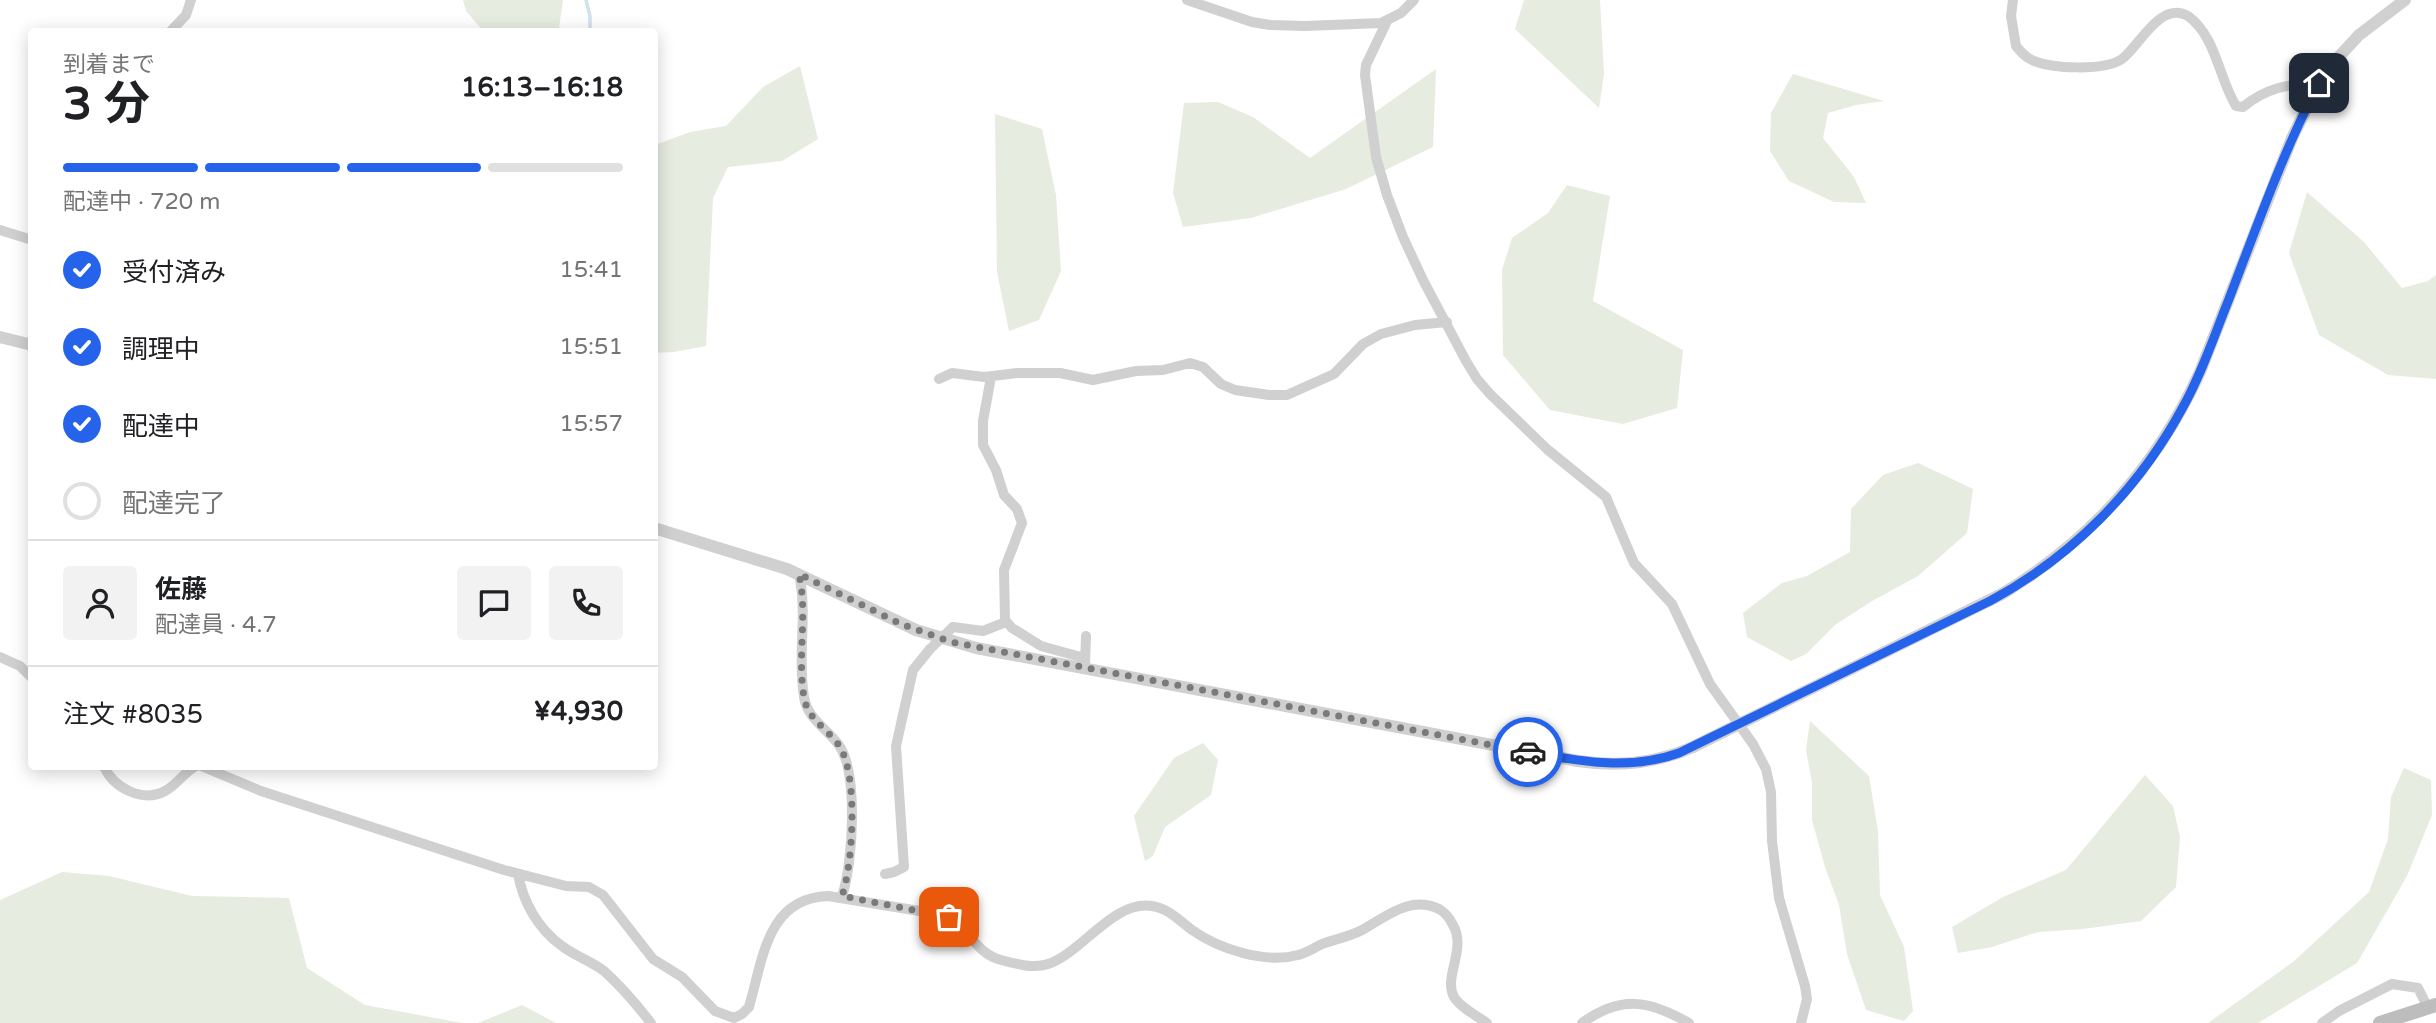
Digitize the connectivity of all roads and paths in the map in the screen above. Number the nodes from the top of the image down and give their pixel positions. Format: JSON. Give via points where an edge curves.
{"nodes":[{"id":1,"x":191,"y":0,"type":"edge"},
{"id":2,"x":1187,"y":0,"type":"edge"},
{"id":3,"x":1414,"y":0,"type":"edge"},
{"id":4,"x":2013,"y":0,"type":"edge"},
{"id":5,"x":2405,"y":0,"type":"edge"},
{"id":6,"x":1387,"y":21,"type":"junction"},
{"id":7,"x":174,"y":28,"type":"edge"},
{"id":8,"x":2316,"y":89,"type":"junction"},
{"id":9,"x":0,"y":230,"type":"edge"},
{"id":10,"x":28,"y":239,"type":"edge"},
{"id":11,"x":1447,"y":322,"type":"junction"},
{"id":12,"x":0,"y":337,"type":"edge"},
{"id":13,"x":28,"y":344,"type":"edge"},
{"id":14,"x":991,"y":377,"type":"junction"},
{"id":15,"x":939,"y":379,"type":"dead end"},
{"id":16,"x":658,"y":529,"type":"edge"},
{"id":17,"x":799,"y":574,"type":"junction"},
{"id":18,"x":1006,"y":622,"type":"junction"},
{"id":19,"x":1086,"y":636,"type":"dead end"},
{"id":20,"x":0,"y":657,"type":"edge"},
{"id":21,"x":1085,"y":665,"type":"junction"},
{"id":22,"x":28,"y":674,"type":"edge"},
{"id":23,"x":1738,"y":725,"type":"junction"},
{"id":24,"x":106,"y":770,"type":"edge"},
{"id":25,"x":189,"y":770,"type":"edge"},
{"id":26,"x":211,"y":770,"type":"edge"},
{"id":27,"x":885,"y":873,"type":"dead end"},
{"id":28,"x":518,"y":874,"type":"junction"},
{"id":29,"x":842,"y":896,"type":"junction"},
{"id":30,"x":2432,"y":1006,"type":"edge"},
{"id":31,"x":651,"y":1023,"type":"edge"},
{"id":32,"x":1487,"y":1023,"type":"edge"},
{"id":33,"x":1581,"y":1023,"type":"edge"},
{"id":34,"x":1689,"y":1023,"type":"edge"},
{"id":35,"x":1801,"y":1023,"type":"edge"},
{"id":36,"x":2322,"y":1023,"type":"edge"},
{"id":37,"x":2380,"y":1023,"type":"edge"}],
"edges":[{"from":1,"to":7,"type":"street","via":[[186,15]]},
{"from":2,"to":6,"type":"street","via":[[1270,25]]},
{"from":3,"to":6,"type":"street"},
{"from":4,"to":8,"type":"street","via":[[2016,46],[2033,61],[2106,65],[2121,60],[2152,23],[2182,12],[2205,36],[2236,106],[2243,107],[2274,89]]},
{"from":5,"to":8,"type":"street","via":[[2346,48]]},
{"from":6,"to":11,"type":"street","via":[[1365,75],[1376,157],[1403,237]]},
{"from":8,"to":23,"type":"street","via":[[2193,386],[2156,451],[2111,508],[2038,572],[2002,594]]},
{"from":9,"to":10,"type":"street"},
{"from":11,"to":14,"type":"street","via":[[1381,334],[1363,344],[1334,374],[1287,395],[1235,390],[1203,367],[1189,363],[1093,380],[1060,373]]},
{"from":11,"to":23,"type":"street","via":[[1484,386],[1548,450],[1606,497],[1634,563],[1672,604],[1706,677]]},
{"from":12,"to":13,"type":"street"},
{"from":14,"to":15,"type":"street","via":[[952,373]]},
{"from":14,"to":18,"type":"street","via":[[983,445],[1004,495],[1022,523],[1003,576]]},
{"from":16,"to":17,"type":"street"},
{"from":17,"to":21,"type":"street","via":[[933,637]]},
{"from":17,"to":29,"type":"street","via":[[804,698],[811,716],[839,745],[852,793],[849,866]]},
{"from":18,"to":21,"type":"street","via":[[1041,646],[1081,657]]},
{"from":18,"to":27,"type":"street","bridge":true,"via":[[983,631],[953,626],[914,670],[896,746],[904,867]]},
{"from":19,"to":21,"type":"street"},
{"from":20,"to":22,"type":"street"},
{"from":21,"to":23,"type":"street","via":[[1599,763],[1663,759]]},
{"from":23,"to":35,"type":"street","via":[[1770,780],[1779,898],[1807,999]]},
{"from":24,"to":25,"type":"street","via":[[121,788],[156,794],[169,789]]},
{"from":26,"to":28,"type":"street","via":[[281,798]]},
{"from":28,"to":29,"type":"street","via":[[599,892],[653,960],[682,977],[715,1011],[734,1018],[749,1007],[771,931],[787,909],[810,897]]},
{"from":28,"to":31,"type":"street","via":[[527,904],[550,935],[605,972]]},
{"from":29,"to":32,"type":"street","via":[[944,915],[991,957],[1037,966],[1062,957],[1118,915],[1144,905],[1166,910],[1204,938],[1230,950],[1290,956],[1350,936],[1400,908],[1437,908],[1457,932],[1452,994]]},
{"from":30,"to":36,"type":"street","via":[[2418,988],[2392,984]]},
{"from":30,"to":37,"type":"main road"},
{"from":33,"to":34,"type":"street","via":[[1628,1002],[1645,1004]]}]}
